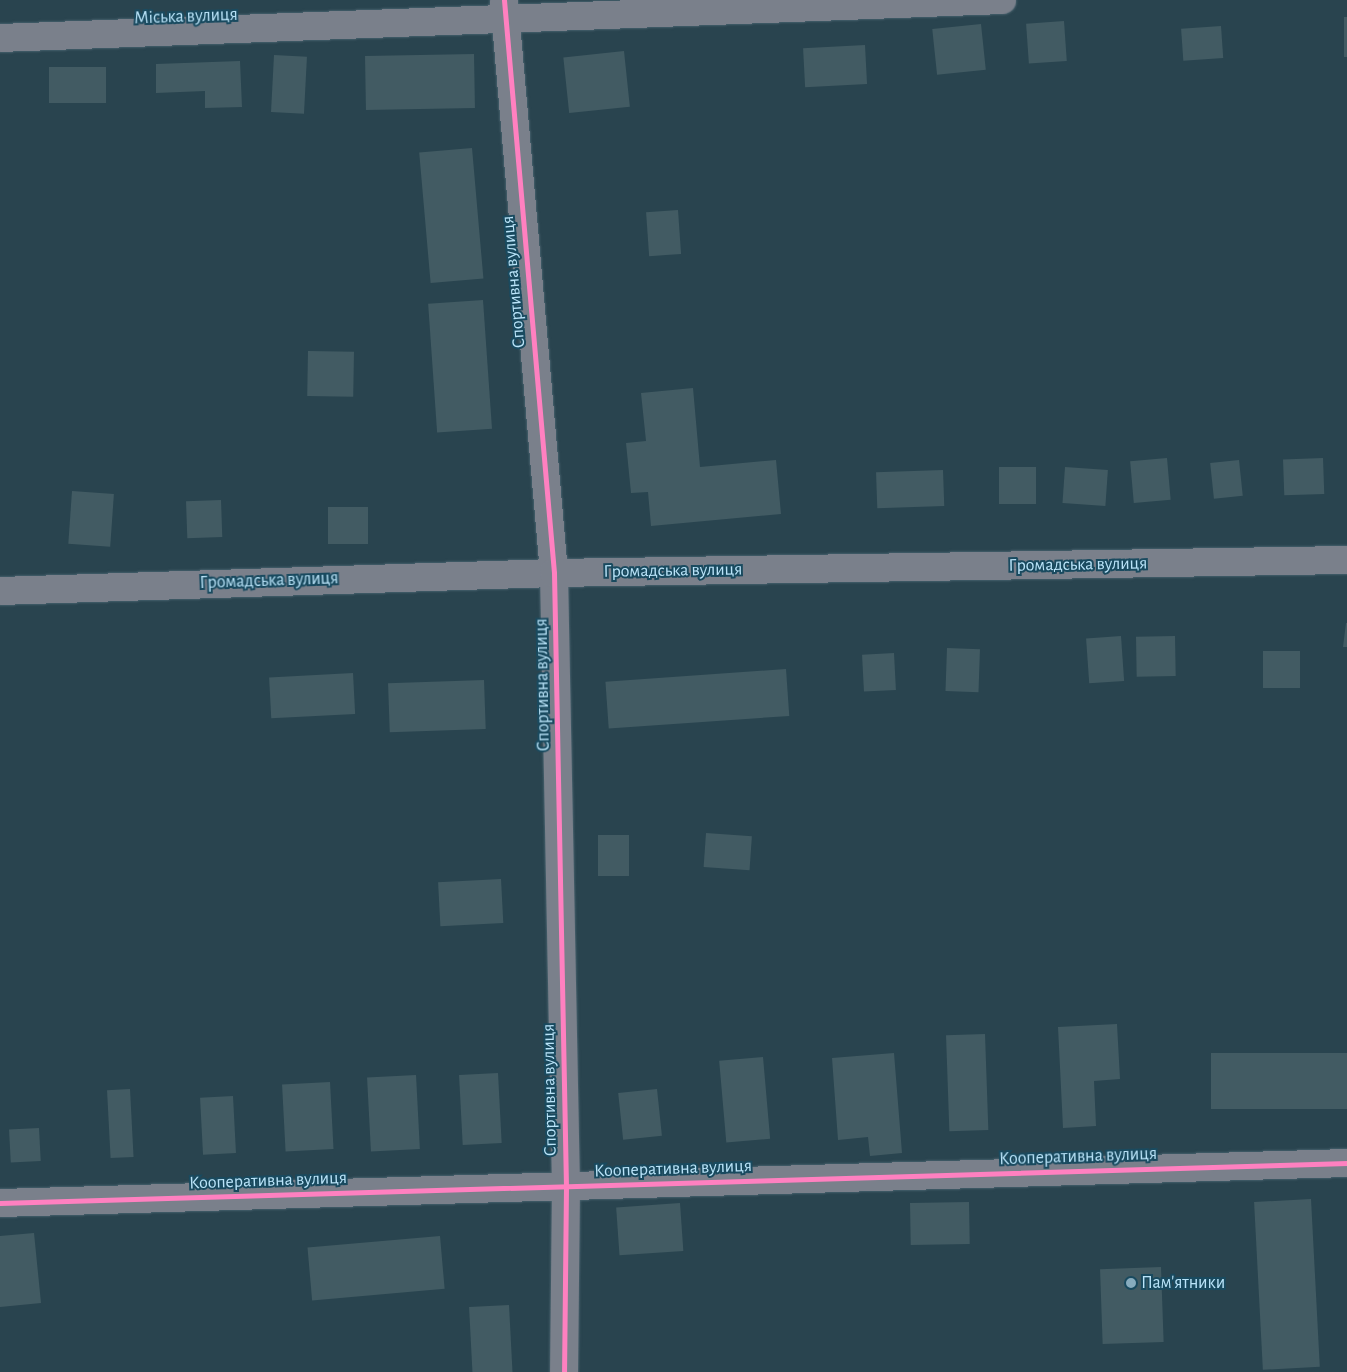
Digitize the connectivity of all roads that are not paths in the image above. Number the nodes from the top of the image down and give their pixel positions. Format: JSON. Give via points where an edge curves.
{"nodes":[{"id":1,"x":1002,"y":0,"type":"edge"},
{"id":2,"x":504,"y":10,"type":"edge"},
{"id":3,"x":0,"y":38,"type":"edge"},
{"id":4,"x":1347,"y":560,"type":"edge"},
{"id":5,"x":554,"y":573,"type":"junction"},
{"id":6,"x":0,"y":590,"type":"edge"},
{"id":7,"x":1347,"y":1163,"type":"edge"},
{"id":8,"x":566,"y":1186,"type":"junction"},
{"id":9,"x":0,"y":1203,"type":"edge"},
{"id":10,"x":564,"y":1372,"type":"edge"}],
"edges":[{"from":1,"to":2,"type":"street","name":"Міська вулиця"},
{"from":2,"to":3,"type":"street","name":"Міська вулиця"},
{"from":2,"to":5,"type":"street","name":"Спортивна вулиця"},
{"from":4,"to":5,"type":"street","name":"Громадська вулиця"},
{"from":5,"to":6,"type":"street","name":"Громадська вулиця"},
{"from":5,"to":8,"type":"street","name":"Спортивна вулиця"},
{"from":7,"to":8,"type":"street","name":"Кооперативна вулиця"},
{"from":8,"to":9,"type":"street","name":"Кооперативна вулиця"},
{"from":8,"to":10,"type":"street","name":"Спортивна вулиця"}]}
